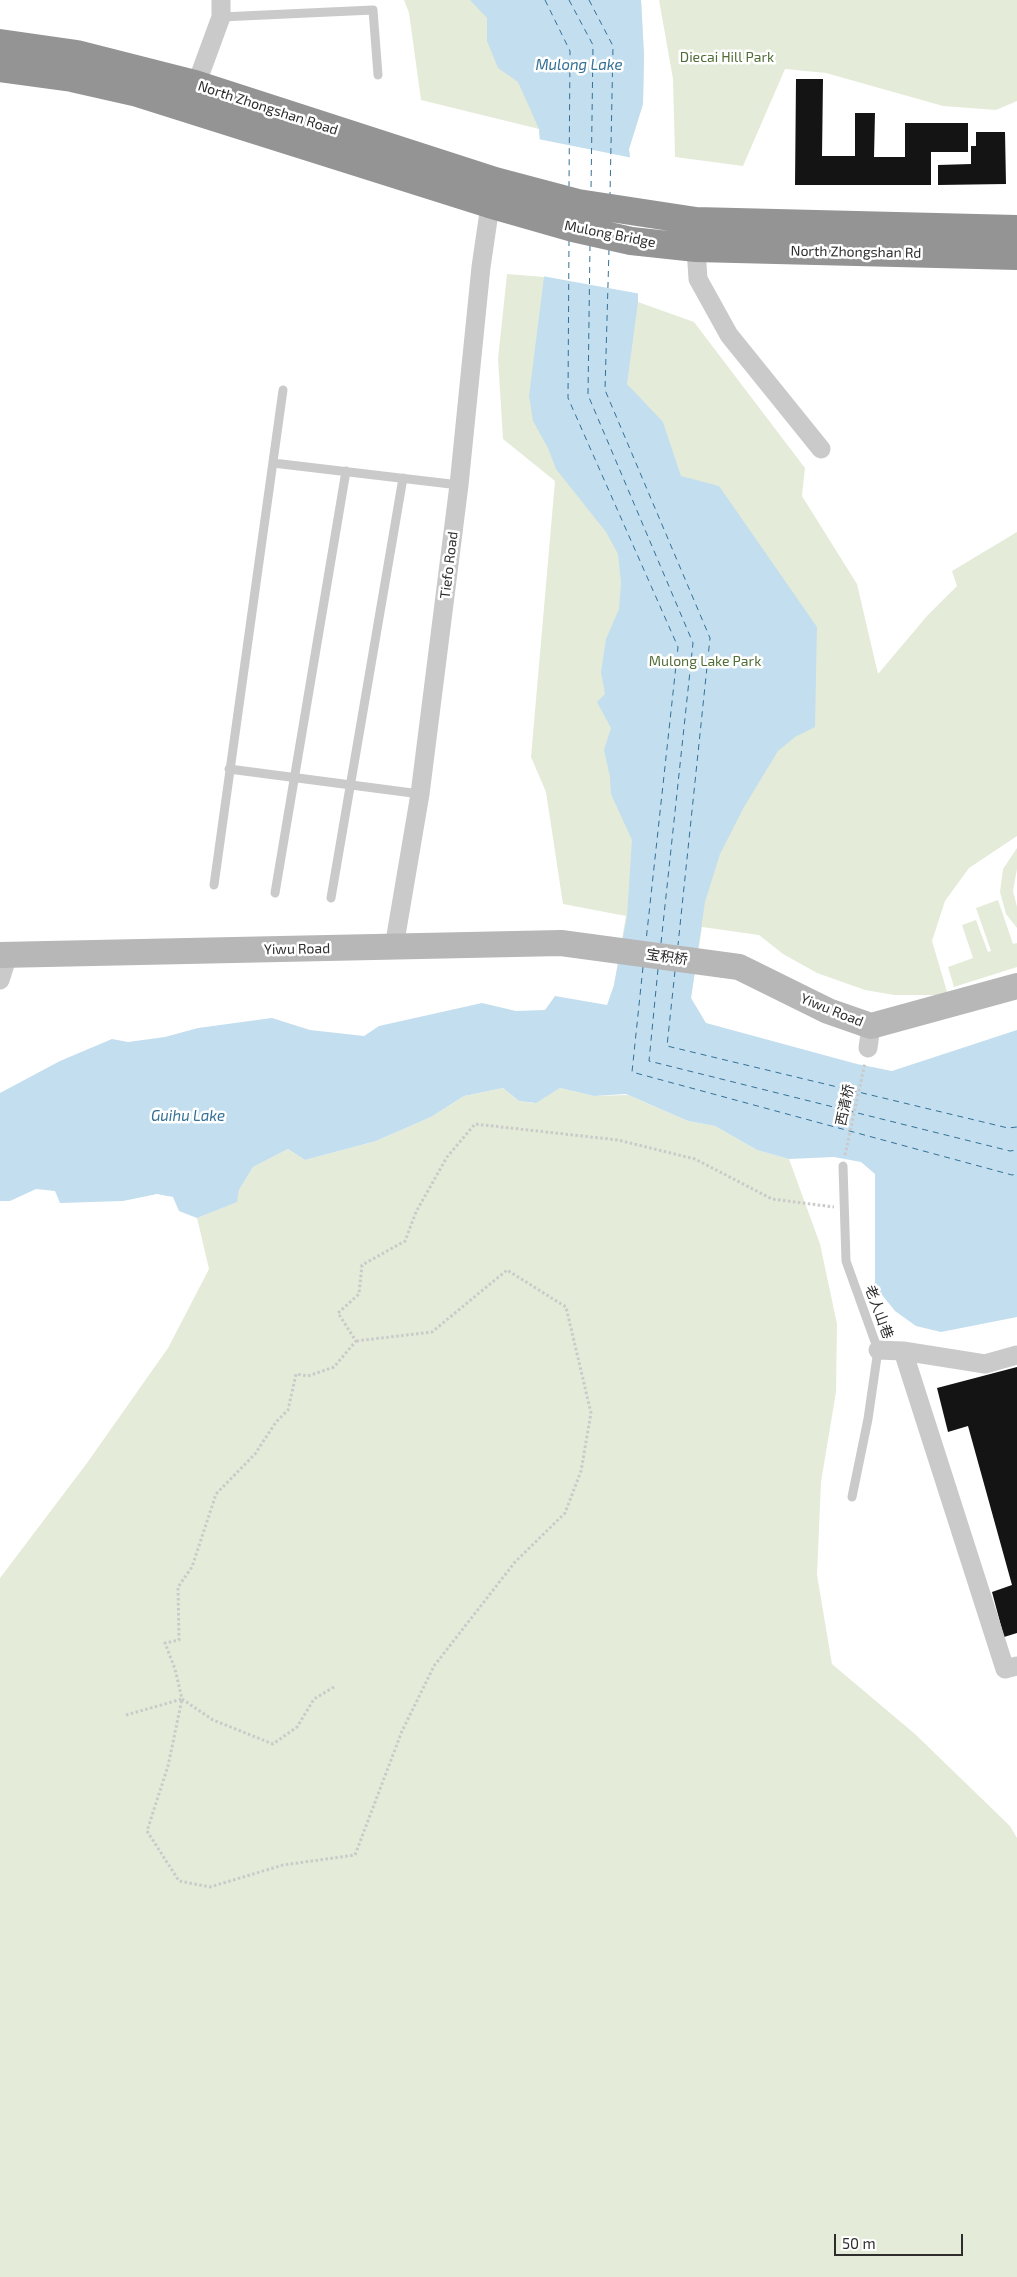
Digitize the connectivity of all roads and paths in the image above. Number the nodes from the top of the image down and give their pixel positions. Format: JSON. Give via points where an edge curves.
{"nodes":[{"id":1,"x":221,"y":8,"type":"edge"},
{"id":2,"x":0,"y":43,"type":"edge"},
{"id":3,"x":0,"y":68,"type":"edge"},
{"id":4,"x":378,"y":75,"type":"dead end"},
{"id":5,"x":192,"y":96,"type":"junction"},
{"id":6,"x":492,"y":193,"type":"junction"},
{"id":7,"x":528,"y":204,"type":"junction"},
{"id":8,"x":696,"y":221,"type":"joint"},
{"id":9,"x":1017,"y":229,"type":"edge"},
{"id":10,"x":696,"y":248,"type":"junction"},
{"id":11,"x":1017,"y":256,"type":"edge"},
{"id":12,"x":283,"y":390,"type":"dead end"},
{"id":13,"x":821,"y":449,"type":"dead end"},
{"id":14,"x":273,"y":463,"type":"junction"},
{"id":15,"x":346,"y":471,"type":"junction"},
{"id":16,"x":403,"y":478,"type":"junction"},
{"id":17,"x":458,"y":485,"type":"junction"},
{"id":18,"x":229,"y":769,"type":"junction"},
{"id":19,"x":294,"y":778,"type":"junction"},
{"id":20,"x":350,"y":785,"type":"junction"},
{"id":21,"x":420,"y":794,"type":"junction"},
{"id":22,"x":214,"y":885,"type":"dead end"},
{"id":23,"x":274,"y":893,"type":"dead end"},
{"id":24,"x":331,"y":898,"type":"dead end"},
{"id":25,"x":394,"y":947,"type":"junction"},
{"id":26,"x":594,"y":947,"type":"joint"},
{"id":27,"x":4,"y":955,"type":"edge"},
{"id":28,"x":739,"y":967,"type":"joint"},
{"id":29,"x":0,"y":980,"type":"edge"},
{"id":30,"x":1017,"y":986,"type":"edge"},
{"id":31,"x":869,"y":1037,"type":"junction"},
{"id":32,"x":843,"y":1166,"type":"joint"},
{"id":33,"x":844,"y":1209,"type":"junction"},
{"id":34,"x":356,"y":1341,"type":"junction"},
{"id":35,"x":878,"y":1350,"type":"junction"},
{"id":36,"x":903,"y":1351,"type":"junction"},
{"id":37,"x":1017,"y":1355,"type":"edge"},
{"id":38,"x":852,"y":1497,"type":"dead end"},
{"id":39,"x":1017,"y":1666,"type":"edge"},
{"id":40,"x":334,"y":1686,"type":"dead end"},
{"id":41,"x":182,"y":1699,"type":"junction"},
{"id":42,"x":126,"y":1715,"type":"dead end"}],
"edges":[{"from":1,"to":4,"type":"lane","via":[[374,10]]},
{"from":1,"to":5,"type":"street"},
{"from":2,"to":5,"type":"highway","name":"North Zhongshan Road","via":[[77,54]]},
{"from":3,"to":5,"type":"highway","name":"North Zhongshan Road","via":[[72,78],[134,92]]},
{"from":5,"to":6,"type":"highway","name":"North Zhongshan Road"},
{"from":6,"to":7,"type":"highway","name":"North Zhongshan Road"},
{"from":6,"to":17,"type":"street","name":"Tiefo Road"},
{"from":7,"to":8,"type":"highway","name":"Mulong Bridge"},
{"from":7,"to":10,"type":"highway","name":"Mulong Bridge","via":[[630,241]]},
{"from":8,"to":9,"type":"highway","name":"North Zhongshan Rd"},
{"from":10,"to":11,"type":"highway","name":"North Zhongshan Rd"},
{"from":10,"to":13,"type":"street","via":[[698,279],[729,335]]},
{"from":12,"to":14,"type":"lane"},
{"from":14,"to":15,"type":"lane"},
{"from":14,"to":18,"type":"lane"},
{"from":15,"to":16,"type":"lane"},
{"from":15,"to":19,"type":"lane"},
{"from":16,"to":17,"type":"lane"},
{"from":16,"to":20,"type":"lane"},
{"from":17,"to":21,"type":"street","name":"Tiefo Road"},
{"from":18,"to":19,"type":"lane"},
{"from":18,"to":22,"type":"lane"},
{"from":19,"to":20,"type":"lane"},
{"from":19,"to":23,"type":"lane"},
{"from":20,"to":21,"type":"lane"},
{"from":20,"to":24,"type":"lane"},
{"from":21,"to":25,"type":"street","name":"Tiefo Road"},
{"from":25,"to":26,"type":"main road","name":"Yiwu Road","via":[[561,943]]},
{"from":25,"to":27,"type":"main road","name":"Yiwu Road"},
{"from":26,"to":28,"type":"main road","name":"宝积桥"},
{"from":27,"to":29,"type":"street"},
{"from":28,"to":31,"type":"main road","name":"Yiwu Road","via":[[828,1011]]},
{"from":30,"to":31,"type":"main road","name":"Yiwu Road"},
{"from":31,"to":32,"type":"path","name":"西清桥"},
{"from":32,"to":33,"type":"lane","name":"老人山巷"},
{"from":33,"to":34,"type":"path","via":[[772,1199],[695,1159],[618,1140],[475,1124],[447,1157],[416,1212],[405,1240],[362,1265],[359,1294],[338,1313]]},
{"from":33,"to":35,"type":"lane","name":"老人山巷","via":[[846,1261]]},
{"from":34,"to":41,"type":"path","via":[[334,1367],[308,1376],[296,1374],[288,1410],[255,1454],[216,1494],[192,1566],[178,1587],[179,1640],[165,1643]]},
{"from":34,"to":41,"type":"path","via":[[432,1332],[507,1270],[566,1307],[591,1413],[581,1471],[565,1513],[515,1562],[434,1666],[402,1731],[355,1855],[283,1865],[210,1886],[179,1881],[148,1832],[168,1766]]},
{"from":35,"to":36,"type":"street"},
{"from":35,"to":38,"type":"lane","name":"老人山巷"},
{"from":36,"to":37,"type":"street","via":[[985,1364]]},
{"from":36,"to":39,"type":"street","via":[[1005,1669]]},
{"from":40,"to":41,"type":"path","via":[[314,1699],[297,1727],[273,1744],[213,1720]]},
{"from":41,"to":42,"type":"path"}]}
